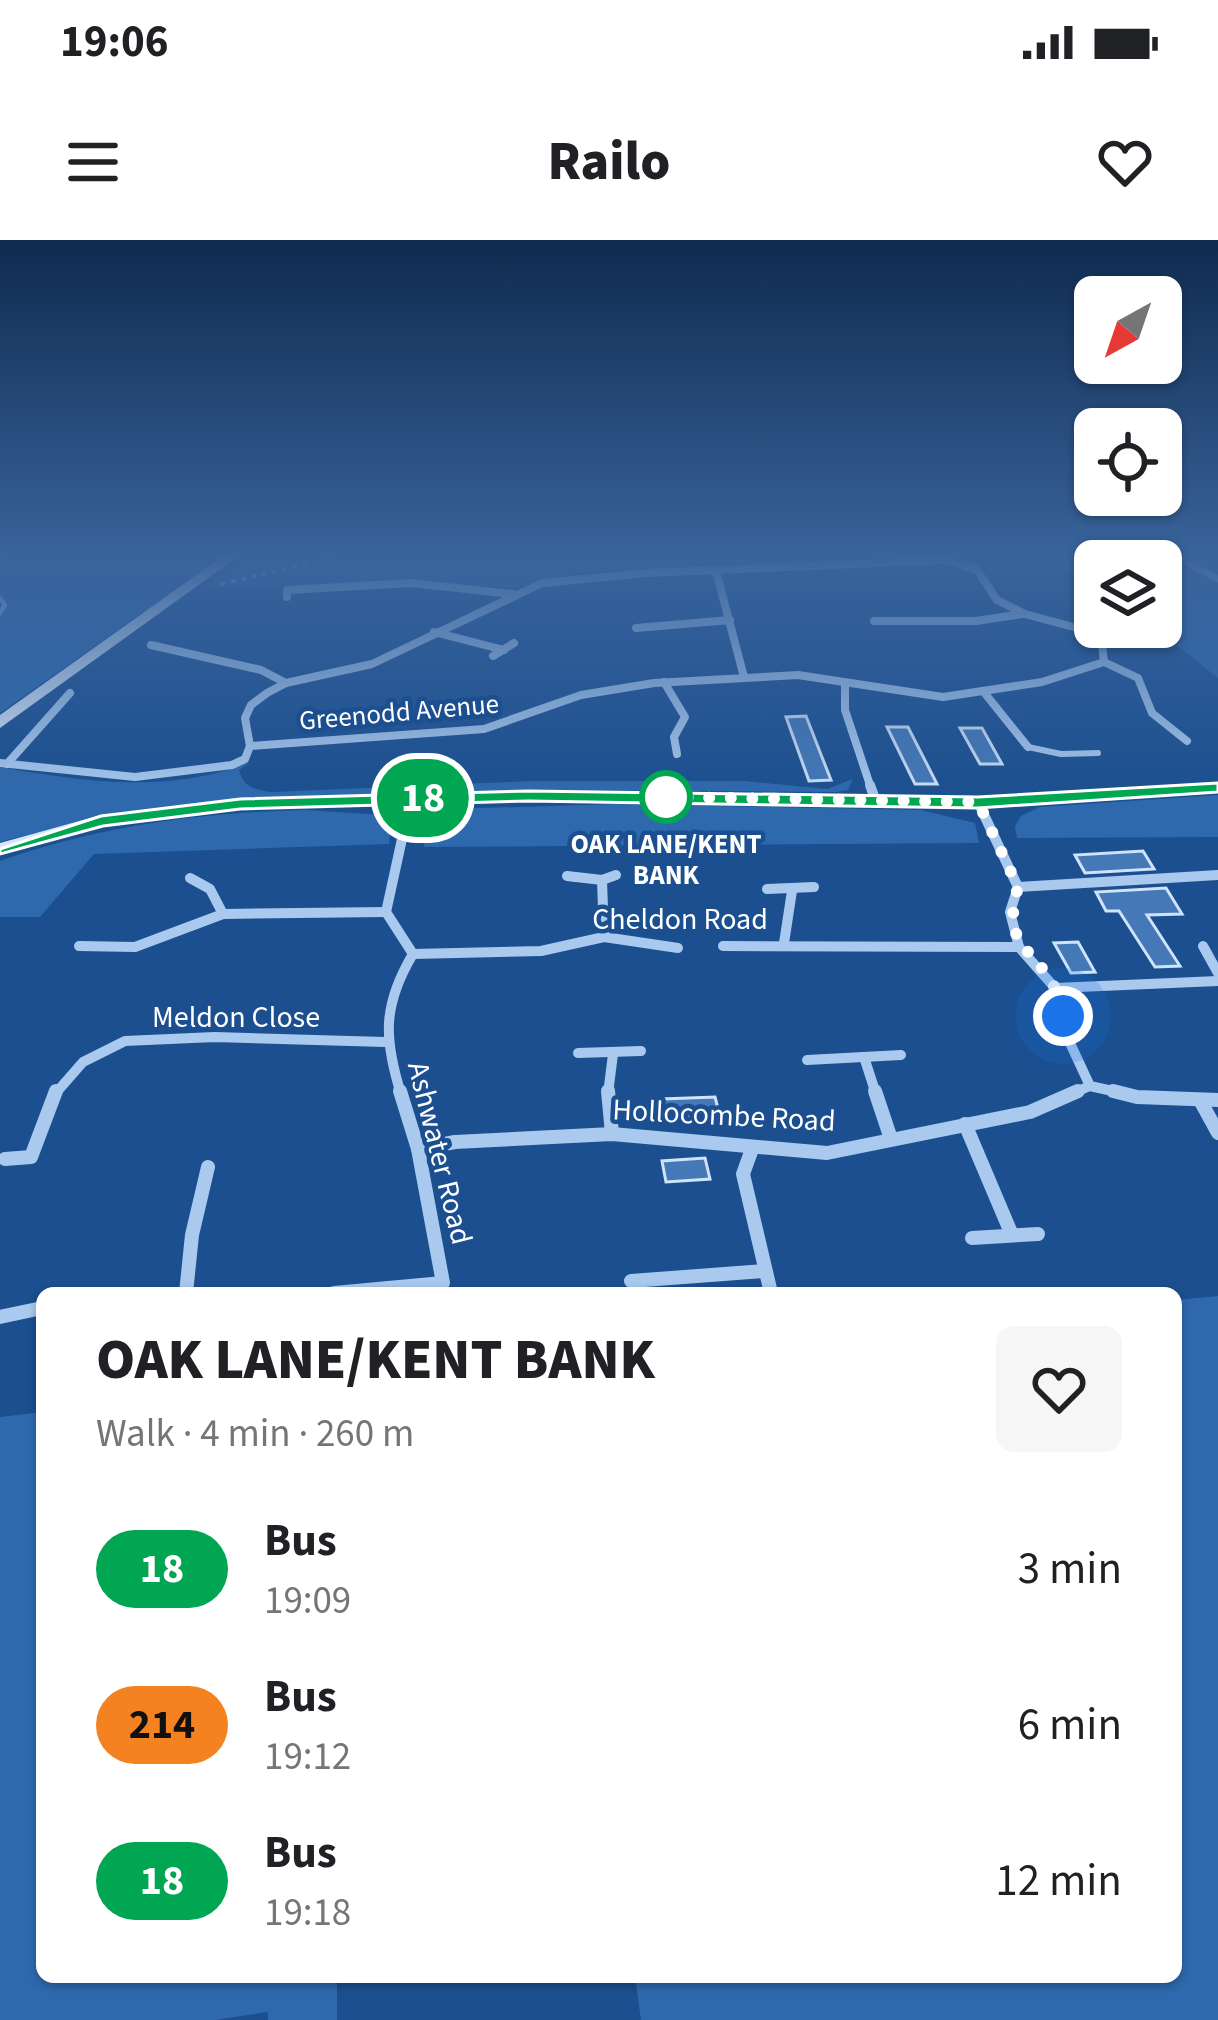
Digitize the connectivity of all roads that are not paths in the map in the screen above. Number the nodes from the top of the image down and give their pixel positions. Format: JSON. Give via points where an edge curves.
{"nodes":[{"id":1,"x":121,"y":636,"type":"edge"},
{"id":2,"x":425,"y":636,"type":"edge"},
{"id":3,"x":449,"y":636,"type":"edge"},
{"id":4,"x":734,"y":636,"type":"edge"},
{"id":5,"x":1095,"y":636,"type":"edge"},
{"id":6,"x":514,"y":644,"type":"dead end"},
{"id":7,"x":151,"y":645,"type":"dead end"},
{"id":8,"x":206,"y":646,"type":"dead end"},
{"id":9,"x":504,"y":650,"type":"junction"},
{"id":10,"x":195,"y":653,"type":"junction"},
{"id":11,"x":494,"y":656,"type":"dead end"},
{"id":12,"x":1104,"y":662,"type":"junction"},
{"id":13,"x":744,"y":677,"type":"junction"},
{"id":14,"x":664,"y":682,"type":"junction"},
{"id":15,"x":286,"y":683,"type":"junction"},
{"id":16,"x":844,"y":684,"type":"junction"},
{"id":17,"x":983,"y":691,"type":"junction"},
{"id":18,"x":70,"y":693,"type":"dead end"},
{"id":19,"x":0,"y":723,"type":"edge"},
{"id":20,"x":1187,"y":741,"type":"dead end"},
{"id":21,"x":250,"y":746,"type":"junction"},
{"id":22,"x":1028,"y":747,"type":"joint"},
{"id":23,"x":1097,"y":753,"type":"dead end"},
{"id":24,"x":676,"y":754,"type":"dead end"},
{"id":25,"x":3,"y":763,"type":"edge"},
{"id":26,"x":1218,"y":788,"type":"edge"},
{"id":27,"x":411,"y":798,"type":"junction"},
{"id":28,"x":876,"y":802,"type":"junction"},
{"id":29,"x":978,"y":802,"type":"junction"},
{"id":30,"x":0,"y":849,"type":"edge"},
{"id":31,"x":616,"y":875,"type":"dead end"},
{"id":32,"x":1218,"y":875,"type":"edge"},
{"id":33,"x":567,"y":876,"type":"dead end"},
{"id":34,"x":190,"y":878,"type":"dead end"},
{"id":35,"x":602,"y":880,"type":"junction"},
{"id":36,"x":814,"y":887,"type":"dead end"},
{"id":37,"x":1018,"y":887,"type":"junction"},
{"id":38,"x":766,"y":889,"type":"dead end"},
{"id":39,"x":792,"y":890,"type":"junction"},
{"id":40,"x":386,"y":912,"type":"junction"},
{"id":41,"x":223,"y":914,"type":"junction"},
{"id":42,"x":604,"y":937,"type":"junction"},
{"id":43,"x":784,"y":943,"type":"junction"},
{"id":44,"x":80,"y":946,"type":"dead end"},
{"id":45,"x":723,"y":946,"type":"dead end"},
{"id":46,"x":1203,"y":946,"type":"dead end"},
{"id":47,"x":1019,"y":947,"type":"junction"},
{"id":48,"x":678,"y":948,"type":"dead end"},
{"id":49,"x":413,"y":954,"type":"junction"},
{"id":50,"x":1218,"y":977,"type":"edge"},
{"id":51,"x":1055,"y":988,"type":"junction"},
{"id":52,"x":385,"y":1042,"type":"junction"},
{"id":53,"x":640,"y":1051,"type":"dead end"},
{"id":54,"x":578,"y":1053,"type":"dead end"},
{"id":55,"x":614,"y":1054,"type":"junction"},
{"id":56,"x":901,"y":1055,"type":"dead end"},
{"id":57,"x":864,"y":1057,"type":"junction"},
{"id":58,"x":807,"y":1060,"type":"dead end"},
{"id":59,"x":1090,"y":1086,"type":"junction"},
{"id":60,"x":1218,"y":1100,"type":"edge"},
{"id":61,"x":1201,"y":1102,"type":"junction"},
{"id":62,"x":965,"y":1124,"type":"junction"},
{"id":63,"x":1218,"y":1133,"type":"edge"},
{"id":64,"x":612,"y":1134,"type":"junction"},
{"id":65,"x":891,"y":1139,"type":"junction"},
{"id":66,"x":418,"y":1149,"type":"junction"},
{"id":67,"x":752,"y":1149,"type":"junction"},
{"id":68,"x":5,"y":1159,"type":"dead end"},
{"id":69,"x":208,"y":1167,"type":"dead end"},
{"id":70,"x":1038,"y":1234,"type":"dead end"},
{"id":71,"x":1012,"y":1235,"type":"junction"},
{"id":72,"x":972,"y":1238,"type":"dead end"},
{"id":73,"x":765,"y":1271,"type":"junction"},
{"id":74,"x":632,"y":1281,"type":"dead end"},
{"id":75,"x":187,"y":1287,"type":"edge"},
{"id":76,"x":399,"y":1287,"type":"edge"},
{"id":77,"x":769,"y":1287,"type":"edge"},
{"id":78,"x":36,"y":1309,"type":"edge"},
{"id":79,"x":0,"y":1317,"type":"edge"}],
"edges":[{"from":1,"to":19,"type":"street"},
{"from":2,"to":15,"type":"street","via":[[372,664]]},
{"from":3,"to":9,"type":"street"},
{"from":4,"to":13,"type":"street"},
{"from":5,"to":12,"type":"street"},
{"from":6,"to":9,"type":"street"},
{"from":7,"to":10,"type":"street"},
{"from":8,"to":10,"type":"street"},
{"from":9,"to":11,"type":"street"},
{"from":10,"to":15,"type":"street"},
{"from":12,"to":17,"type":"street","name":"Greenodd Avenue","via":[[1063,678]]},
{"from":12,"to":20,"type":"street","via":[[1136,674],[1152,713]]},
{"from":13,"to":14,"type":"street","name":"Greenodd Avenue"},
{"from":13,"to":16,"type":"street","name":"Greenodd Avenue"},
{"from":14,"to":21,"type":"street","name":"Greenodd Avenue","via":[[608,688],[484,729]]},
{"from":14,"to":24,"type":"street","via":[[685,717]]},
{"from":15,"to":21,"type":"street","via":[[251,705],[244,718]]},
{"from":16,"to":17,"type":"street","name":"Greenodd Avenue","via":[[927,697]]},
{"from":16,"to":28,"type":"street"},
{"from":17,"to":22,"type":"street"},
{"from":18,"to":25,"type":"street"},
{"from":21,"to":25,"type":"street","via":[[245,759],[194,773],[94,776]]},
{"from":22,"to":23,"type":"lane"},
{"from":26,"to":29,"type":"street"},
{"from":27,"to":28,"type":"street"},
{"from":27,"to":30,"type":"street","via":[[187,807]]},
{"from":27,"to":40,"type":"street"},
{"from":28,"to":29,"type":"street"},
{"from":29,"to":37,"type":"street"},
{"from":31,"to":35,"type":"street"},
{"from":32,"to":37,"type":"street"},
{"from":33,"to":35,"type":"street"},
{"from":34,"to":41,"type":"street","via":[[210,890]]},
{"from":35,"to":42,"type":"street"},
{"from":36,"to":39,"type":"street"},
{"from":37,"to":47,"type":"street","via":[[1010,913]]},
{"from":38,"to":39,"type":"street"},
{"from":39,"to":43,"type":"street"},
{"from":40,"to":41,"type":"street"},
{"from":40,"to":49,"type":"street"},
{"from":41,"to":44,"type":"street","via":[[135,947]]},
{"from":42,"to":48,"type":"street","name":"Cheldon Road"},
{"from":42,"to":49,"type":"street","name":"Cheldon Road","via":[[541,951]]},
{"from":43,"to":45,"type":"street","name":"Cheldon Road"},
{"from":43,"to":47,"type":"street","name":"Cheldon Road"},
{"from":46,"to":50,"type":"street"},
{"from":47,"to":51,"type":"street"},
{"from":49,"to":52,"type":"street","name":"Ashwater Road","via":[[398,977]]},
{"from":50,"to":51,"type":"street"},
{"from":51,"to":59,"type":"street"},
{"from":52,"to":66,"type":"street","name":"Ashwater Road"},
{"from":52,"to":68,"type":"street","name":"Meldon Close","via":[[124,1041],[83,1062],[56,1091],[31,1157]]},
{"from":53,"to":55,"type":"street"},
{"from":54,"to":55,"type":"street"},
{"from":55,"to":64,"type":"street"},
{"from":56,"to":57,"type":"street"},
{"from":57,"to":58,"type":"street"},
{"from":57,"to":65,"type":"street"},
{"from":59,"to":61,"type":"street"},
{"from":59,"to":62,"type":"street","name":"Hollocombe Road","via":[[1030,1112]]},
{"from":60,"to":61,"type":"street"},
{"from":61,"to":63,"type":"street"},
{"from":62,"to":65,"type":"street","name":"Hollocombe Road"},
{"from":62,"to":71,"type":"street"},
{"from":64,"to":66,"type":"street","name":"Hollocombe Road"},
{"from":64,"to":67,"type":"street","name":"Hollocombe Road"},
{"from":65,"to":67,"type":"street","name":"Hollocombe Road","via":[[827,1153]]},
{"from":66,"to":76,"type":"street","name":"Ashwater Road","via":[[443,1283]]},
{"from":67,"to":73,"type":"street","via":[[743,1174]]},
{"from":69,"to":75,"type":"street"},
{"from":70,"to":71,"type":"street"},
{"from":71,"to":72,"type":"street"},
{"from":73,"to":74,"type":"street"},
{"from":73,"to":77,"type":"street"},
{"from":78,"to":79,"type":"street"}]}
